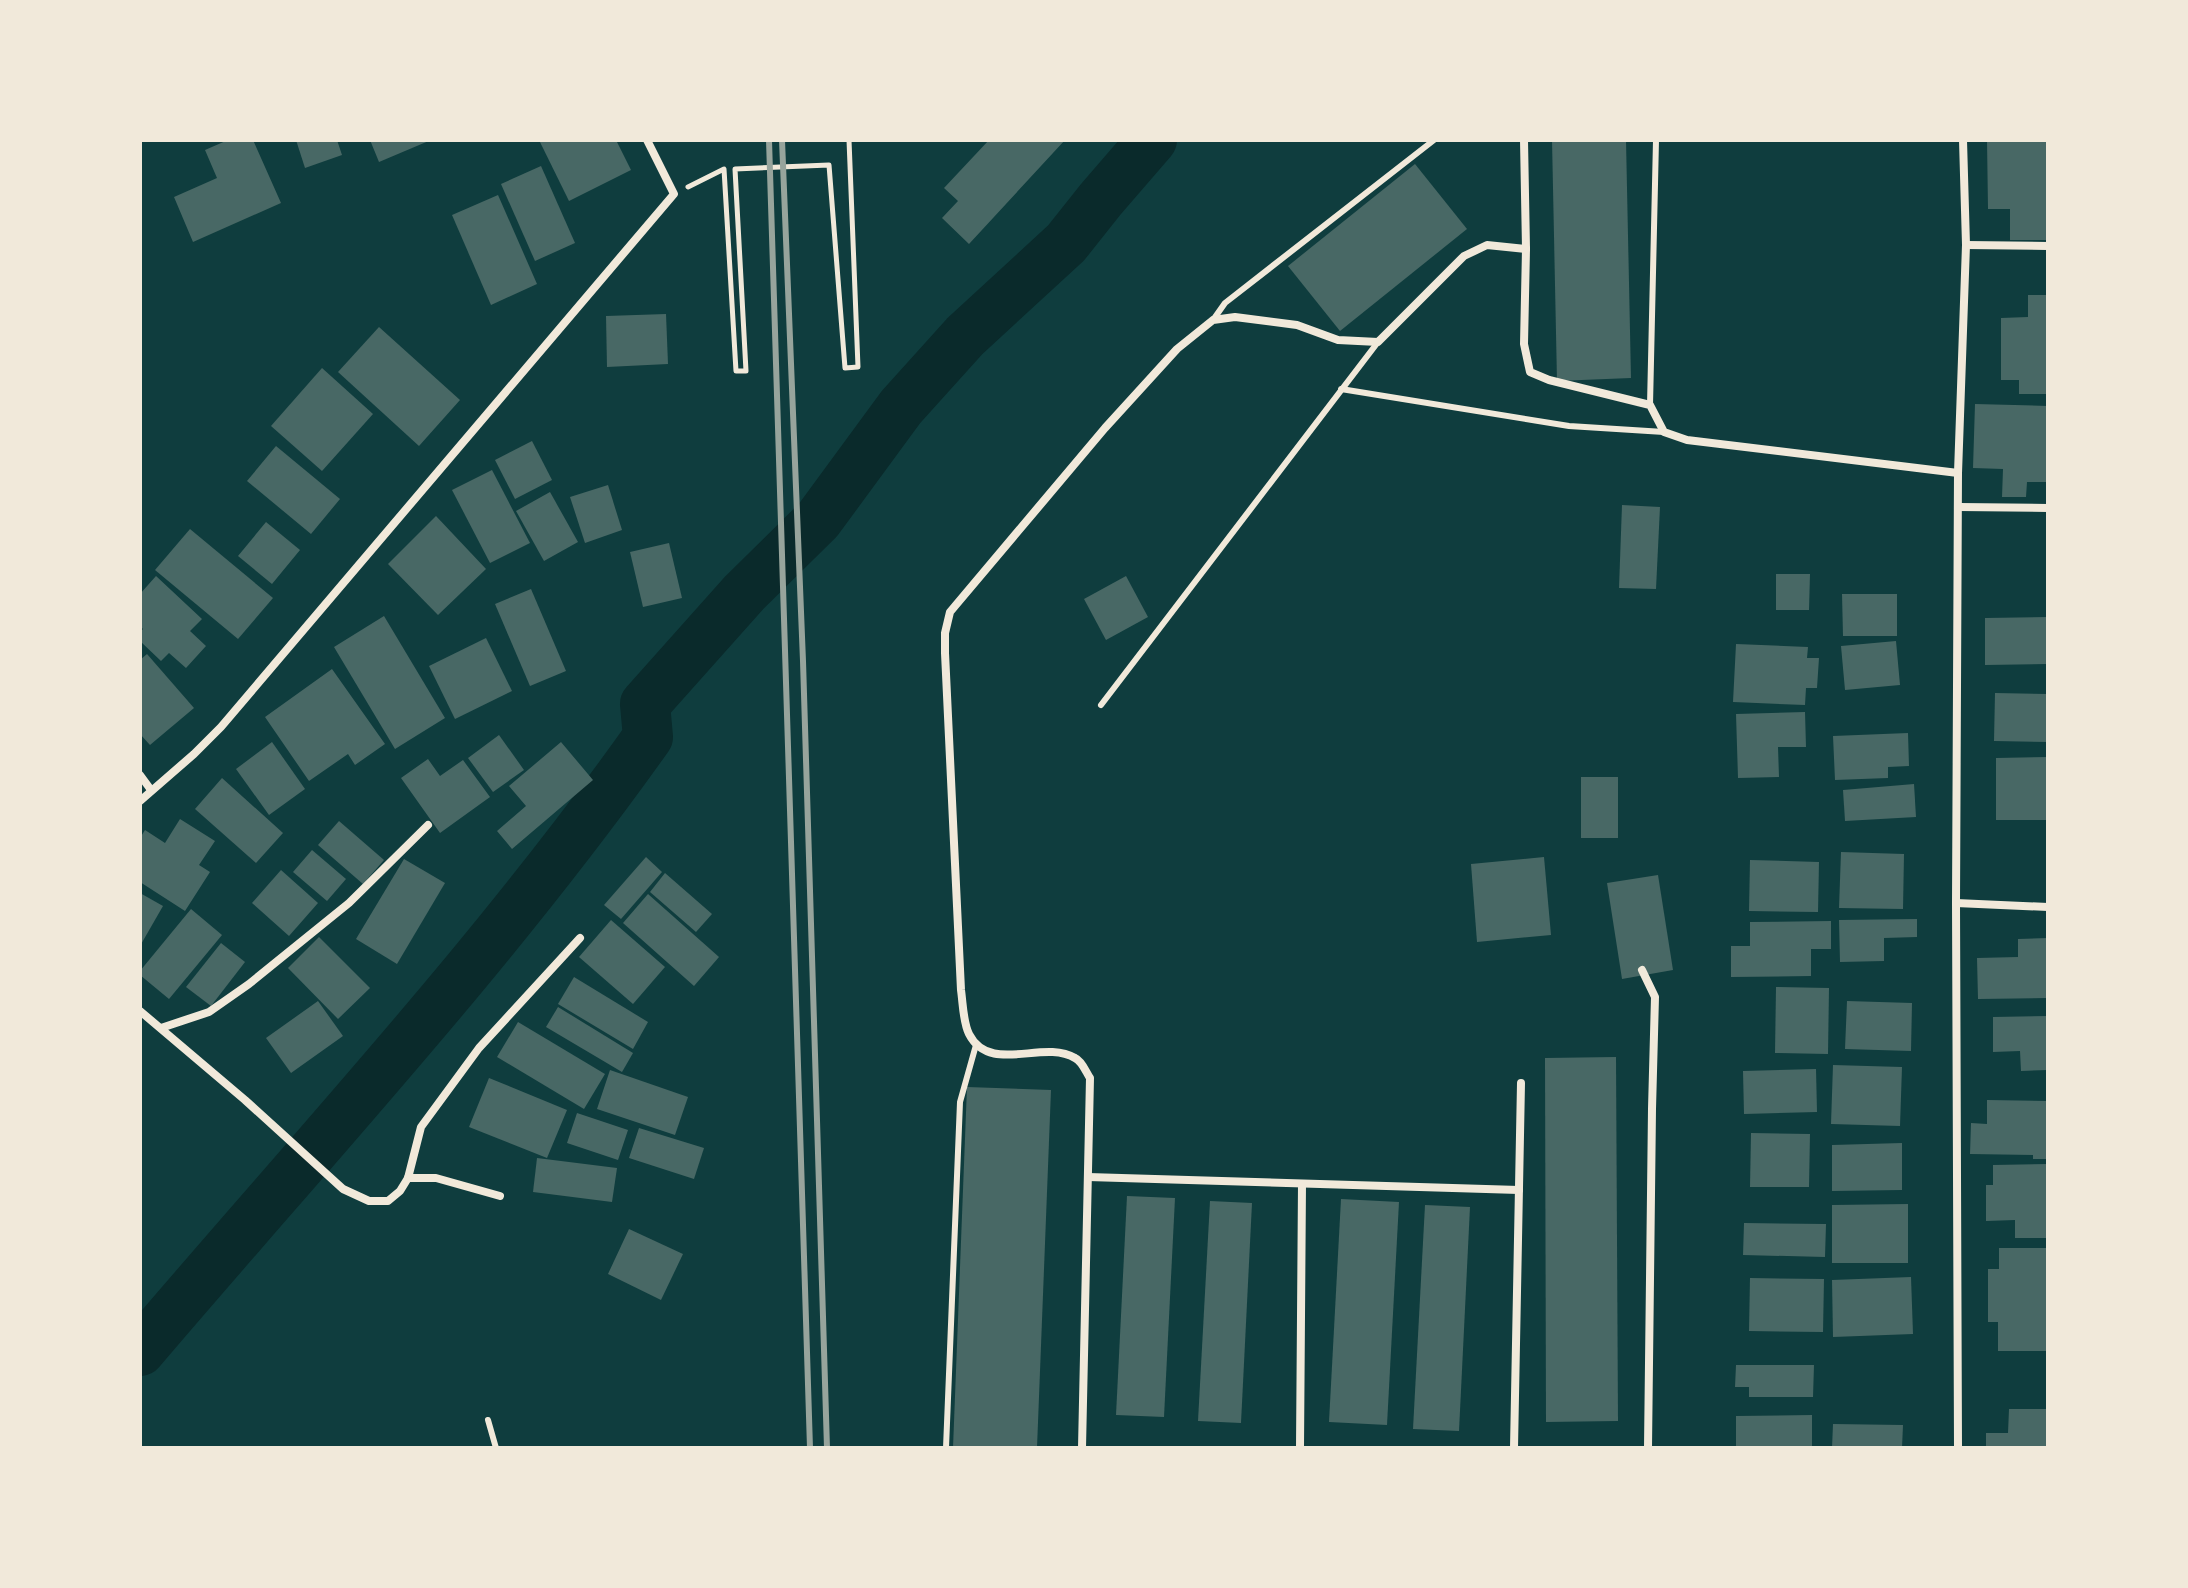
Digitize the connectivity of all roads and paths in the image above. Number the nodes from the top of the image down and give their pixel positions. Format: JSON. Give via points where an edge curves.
{"nodes":[{"id":1,"x":647,"y":140,"type":"edge"},
{"id":2,"x":849,"y":140,"type":"edge"},
{"id":3,"x":1434,"y":140,"type":"edge"},
{"id":4,"x":1524,"y":140,"type":"edge"},
{"id":5,"x":1656,"y":140,"type":"edge"},
{"id":6,"x":1963,"y":140,"type":"edge"},
{"id":7,"x":674,"y":194,"type":"junction"},
{"id":8,"x":1966,"y":245,"type":"junction"},
{"id":9,"x":2048,"y":246,"type":"edge"},
{"id":10,"x":1526,"y":249,"type":"junction"},
{"id":11,"x":1213,"y":320,"type":"junction"},
{"id":12,"x":1378,"y":342,"type":"junction"},
{"id":13,"x":1341,"y":389,"type":"junction"},
{"id":14,"x":1650,"y":405,"type":"junction"},
{"id":15,"x":1664,"y":432,"type":"junction"},
{"id":16,"x":1958,"y":473,"type":"junction"},
{"id":17,"x":1959,"y":507,"type":"junction"},
{"id":18,"x":2048,"y":508,"type":"edge"},
{"id":19,"x":1101,"y":705,"type":"dead end"},
{"id":20,"x":140,"y":775,"type":"edge"},
{"id":21,"x":151,"y":790,"type":"junction"},
{"id":22,"x":140,"y":801,"type":"edge"},
{"id":23,"x":428,"y":825,"type":"dead end"},
{"id":24,"x":1956,"y":903,"type":"junction"},
{"id":25,"x":2048,"y":907,"type":"edge"},
{"id":26,"x":580,"y":938,"type":"dead end"},
{"id":27,"x":1642,"y":970,"type":"dead end"},
{"id":28,"x":140,"y":1011,"type":"edge"},
{"id":29,"x":161,"y":1028,"type":"junction"},
{"id":30,"x":976,"y":1045,"type":"junction"},
{"id":31,"x":1521,"y":1083,"type":"dead end"},
{"id":32,"x":1088,"y":1177,"type":"junction"},
{"id":33,"x":408,"y":1178,"type":"junction"},
{"id":34,"x":1302,"y":1184,"type":"junction"},
{"id":35,"x":1519,"y":1190,"type":"junction"},
{"id":36,"x":500,"y":1196,"type":"dead end"},
{"id":37,"x":488,"y":1420,"type":"dead end"},
{"id":38,"x":496,"y":1448,"type":"edge"},
{"id":39,"x":946,"y":1448,"type":"edge"},
{"id":40,"x":1082,"y":1448,"type":"edge"},
{"id":41,"x":1300,"y":1448,"type":"edge"},
{"id":42,"x":1514,"y":1448,"type":"edge"},
{"id":43,"x":1648,"y":1448,"type":"edge"},
{"id":44,"x":1958,"y":1448,"type":"edge"}],
"edges":[{"from":1,"to":7,"type":"street"},
{"from":2,"to":7,"type":"path","via":[[858,367],[845,368],[829,165],[735,169],[746,371],[736,371],[724,169]]},
{"from":3,"to":11,"type":"lane","via":[[1225,303]]},
{"from":4,"to":10,"type":"street"},
{"from":5,"to":14,"type":"lane"},
{"from":6,"to":8,"type":"street"},
{"from":7,"to":21,"type":"street","via":[[221,727]]},
{"from":8,"to":9,"type":"street"},
{"from":8,"to":16,"type":"street"},
{"from":10,"to":12,"type":"street","via":[[1487,245],[1464,256]]},
{"from":10,"to":14,"type":"street","via":[[1524,344],[1530,372]]},
{"from":11,"to":12,"type":"street","via":[[1235,317],[1297,325],[1338,340]]},
{"from":11,"to":30,"type":"street","via":[[1177,349],[1105,428],[950,612],[945,653],[961,990],[968,1031]]},
{"from":12,"to":13,"type":"lane"},
{"from":13,"to":15,"type":"lane","via":[[1569,426]]},
{"from":13,"to":19,"type":"lane"},
{"from":14,"to":15,"type":"street"},
{"from":15,"to":16,"type":"street","via":[[1687,440]]},
{"from":16,"to":17,"type":"street"},
{"from":17,"to":18,"type":"street"},
{"from":17,"to":24,"type":"street"},
{"from":20,"to":21,"type":"street"},
{"from":21,"to":22,"type":"street"},
{"from":23,"to":29,"type":"street","via":[[349,903],[249,984],[209,1012]]},
{"from":24,"to":25,"type":"street"},
{"from":24,"to":44,"type":"street"},
{"from":26,"to":33,"type":"street","via":[[479,1048],[421,1127]]},
{"from":27,"to":43,"type":"street","via":[[1655,997]]},
{"from":28,"to":29,"type":"street"},
{"from":29,"to":33,"type":"street","via":[[343,1189],[369,1201],[388,1201]]},
{"from":30,"to":32,"type":"street","via":[[990,1054],[1061,1053],[1078,1059],[1090,1078]]},
{"from":30,"to":39,"type":"lane","via":[[960,1102]]},
{"from":31,"to":35,"type":"street"},
{"from":32,"to":34,"type":"street"},
{"from":32,"to":40,"type":"street"},
{"from":33,"to":36,"type":"street","via":[[436,1178]]},
{"from":34,"to":35,"type":"street"},
{"from":34,"to":41,"type":"street"},
{"from":35,"to":42,"type":"street"},
{"from":37,"to":38,"type":"lane"}]}
